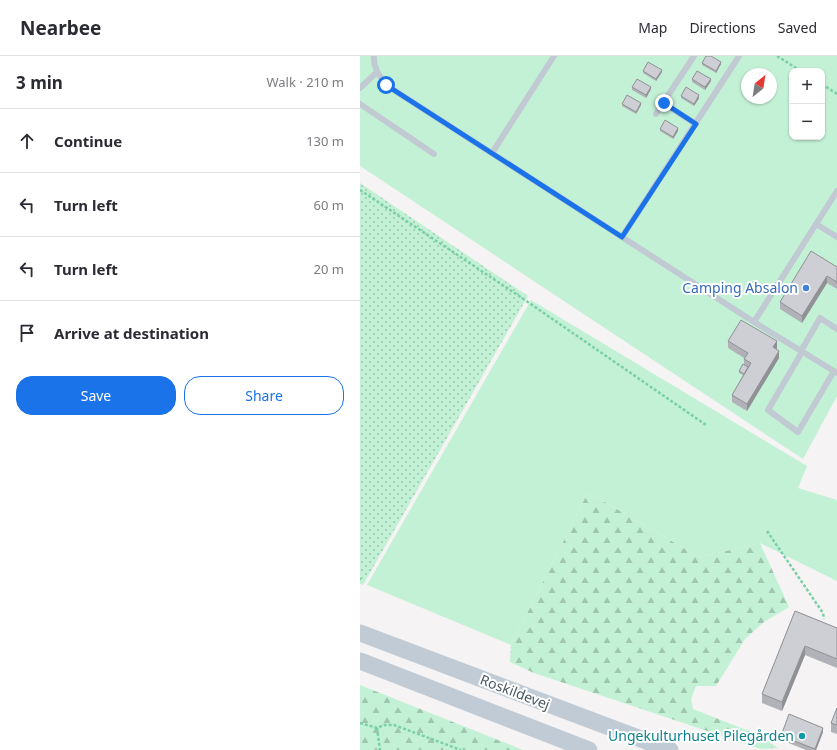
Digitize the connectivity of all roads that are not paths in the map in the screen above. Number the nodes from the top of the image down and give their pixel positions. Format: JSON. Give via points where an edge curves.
{"nodes":[{"id":1,"x":374,"y":56,"type":"edge"},
{"id":2,"x":554,"y":56,"type":"edge"},
{"id":3,"x":694,"y":56,"type":"edge"},
{"id":4,"x":739,"y":56,"type":"edge"},
{"id":5,"x":377,"y":72,"type":"junction"},
{"id":6,"x":360,"y":88,"type":"edge"},
{"id":7,"x":664,"y":103,"type":"junction"},
{"id":8,"x":360,"y":104,"type":"edge"},
{"id":9,"x":656,"y":114,"type":"dead end"},
{"id":10,"x":696,"y":124,"type":"junction"},
{"id":11,"x":492,"y":153,"type":"junction"},
{"id":12,"x":434,"y":154,"type":"dead end"},
{"id":13,"x":837,"y":191,"type":"edge"},
{"id":14,"x":816,"y":224,"type":"junction"},
{"id":15,"x":622,"y":237,"type":"junction"},
{"id":16,"x":837,"y":237,"type":"edge"},
{"id":17,"x":754,"y":322,"type":"junction"},
{"id":18,"x":837,"y":329,"type":"edge"},
{"id":19,"x":802,"y":351,"type":"junction"},
{"id":20,"x":836,"y":372,"type":"edge"},
{"id":21,"x":360,"y":633,"type":"edge"},
{"id":22,"x":360,"y":661,"type":"edge"},
{"id":23,"x":589,"y":750,"type":"edge"},
{"id":24,"x":670,"y":750,"type":"edge"}],
"edges":[{"from":1,"to":5,"type":"lane"},
{"from":2,"to":11,"type":"lane"},
{"from":3,"to":7,"type":"lane"},
{"from":4,"to":10,"type":"lane"},
{"from":5,"to":6,"type":"lane"},
{"from":5,"to":11,"type":"lane","via":[[386,85]]},
{"from":7,"to":9,"type":"lane"},
{"from":7,"to":10,"type":"lane"},
{"from":8,"to":12,"type":"lane"},
{"from":10,"to":15,"type":"lane"},
{"from":11,"to":15,"type":"lane"},
{"from":13,"to":14,"type":"lane"},
{"from":14,"to":16,"type":"lane"},
{"from":14,"to":17,"type":"lane"},
{"from":15,"to":17,"type":"lane"},
{"from":17,"to":19,"type":"lane"},
{"from":18,"to":19,"type":"lane","via":[[820,318]]},
{"from":19,"to":20,"type":"lane"},
{"from":19,"to":20,"type":"lane","via":[[768,410],[798,432]]},
{"from":21,"to":24,"type":"main road","name":"Roskildevej"},
{"from":22,"to":23,"type":"main road","name":"Roskildevej"}]}
